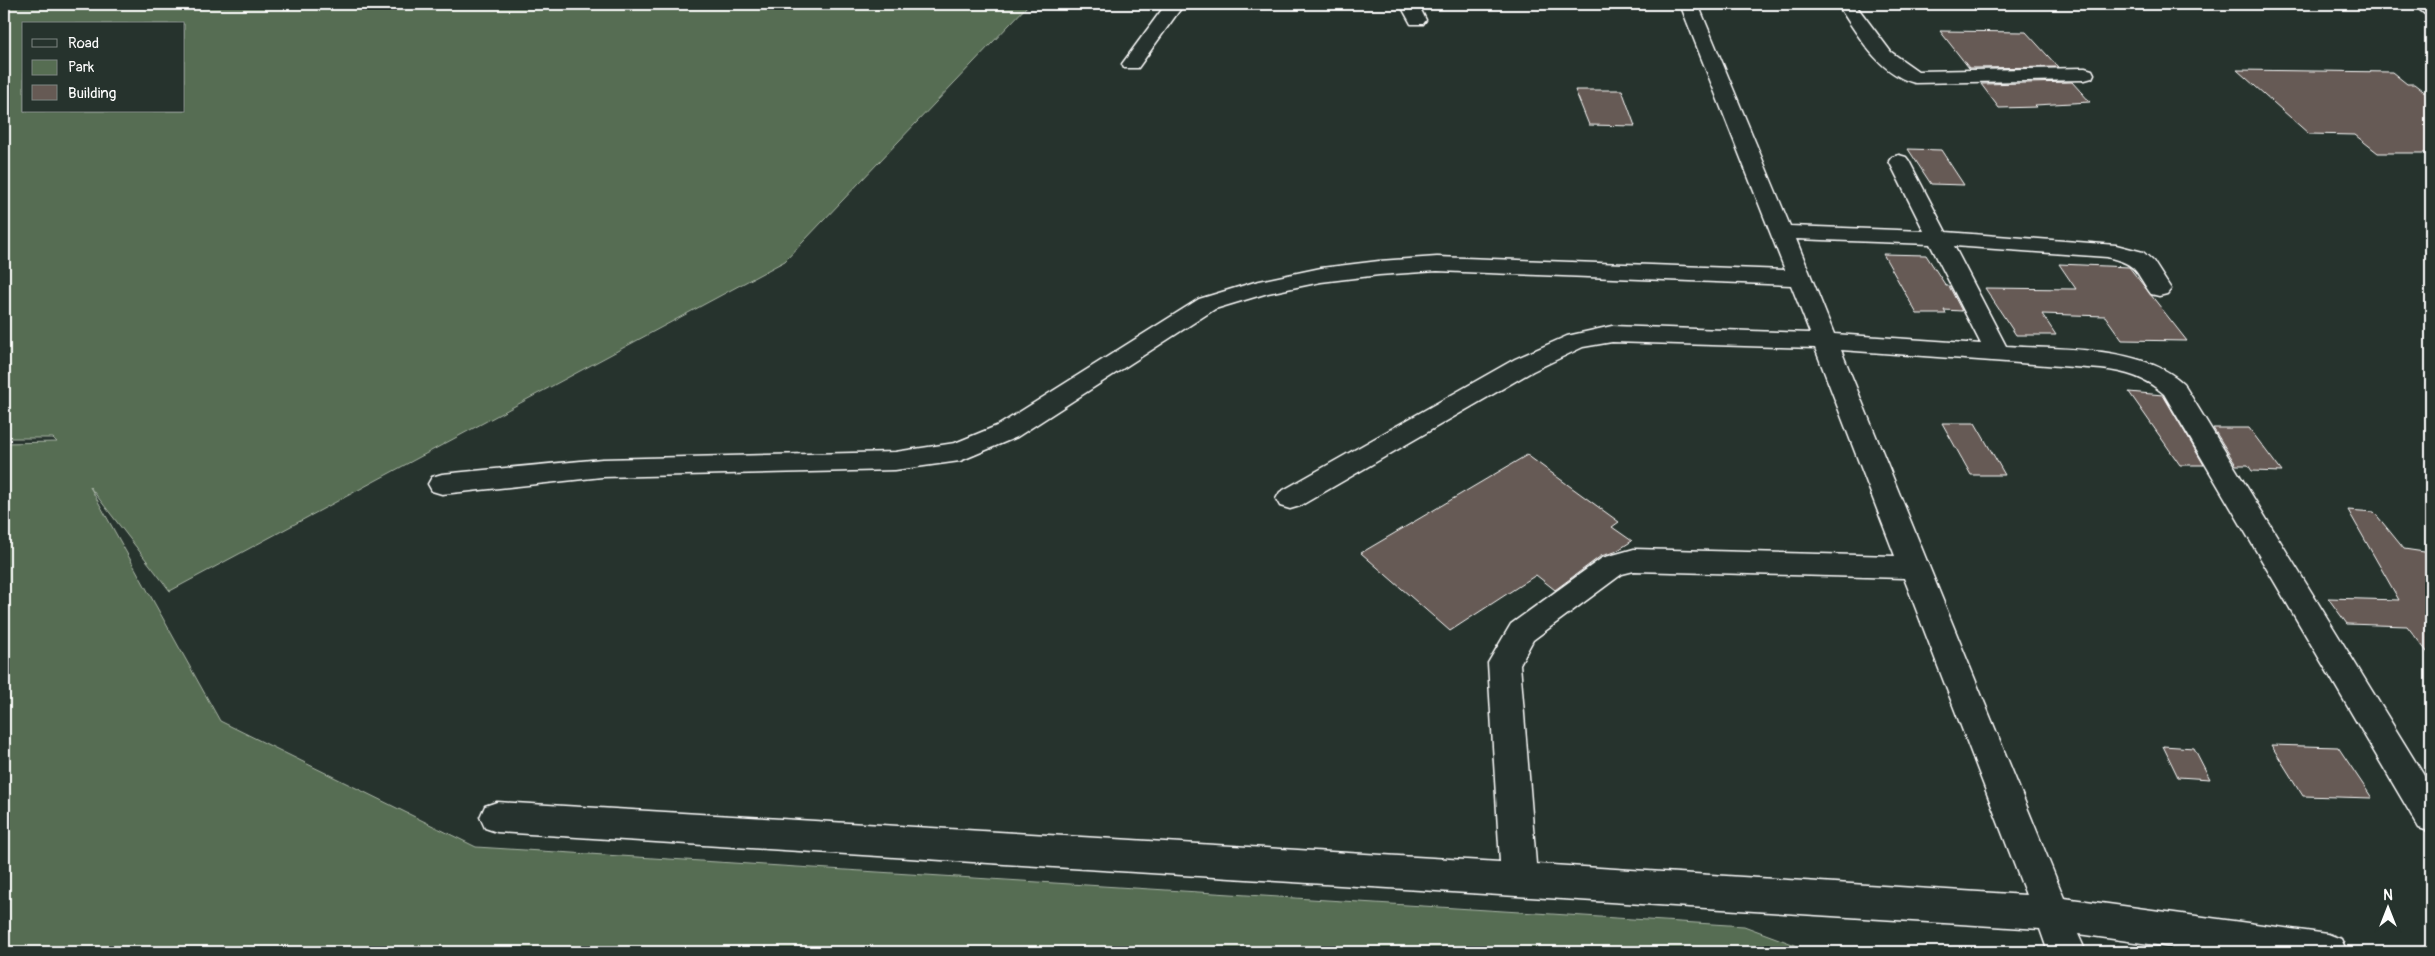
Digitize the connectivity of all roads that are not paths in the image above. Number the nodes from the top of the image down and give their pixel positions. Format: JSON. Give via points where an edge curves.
{"nodes":[{"id":1,"x":1175,"y":4,"type":"edge"},
{"id":2,"x":1689,"y":4,"type":"edge"},
{"id":3,"x":1846,"y":4,"type":"edge"},
{"id":4,"x":2422,"y":4,"type":"edge"},
{"id":5,"x":2431,"y":10,"type":"edge"},
{"id":6,"x":1131,"y":64,"type":"dead end"},
{"id":7,"x":2085,"y":74,"type":"dead end"},
{"id":8,"x":1898,"y":161,"type":"dead end"},
{"id":9,"x":1781,"y":232,"type":"junction"},
{"id":10,"x":1939,"y":238,"type":"junction"},
{"id":11,"x":1800,"y":278,"type":"junction"},
{"id":12,"x":2159,"y":289,"type":"dead end"},
{"id":13,"x":1825,"y":341,"type":"junction"},
{"id":14,"x":1998,"y":354,"type":"junction"},
{"id":15,"x":442,"y":484,"type":"dead end"},
{"id":16,"x":1290,"y":499,"type":"dead end"},
{"id":17,"x":1914,"y":566,"type":"junction"},
{"id":18,"x":497,"y":817,"type":"dead end"},
{"id":19,"x":2431,"y":817,"type":"edge"},
{"id":20,"x":1519,"y":879,"type":"junction"},
{"id":21,"x":2052,"y":913,"type":"junction"},
{"id":22,"x":2067,"y":952,"type":"edge"},
{"id":23,"x":2328,"y":952,"type":"edge"}],
"edges":[{"from":1,"to":6,"type":"street"},
{"from":2,"to":9,"type":"street"},
{"from":3,"to":7,"type":"street","via":[[1890,62],[1915,77]]},
{"from":4,"to":5,"type":"street"},
{"from":8,"to":10,"type":"street"},
{"from":9,"to":10,"type":"street"},
{"from":9,"to":11,"type":"street"},
{"from":10,"to":12,"type":"street","via":[[2124,253],[2136,257],[2145,266]]},
{"from":10,"to":14,"type":"street"},
{"from":11,"to":13,"type":"street"},
{"from":11,"to":15,"type":"street","via":[[1437,264],[1368,268],[1293,280],[1240,292],[1207,304],[1008,431],[960,452],[895,461],[602,468]]},
{"from":13,"to":14,"type":"street"},
{"from":13,"to":16,"type":"street","via":[[1612,334],[1576,341],[1524,365]]},
{"from":13,"to":17,"type":"street"},
{"from":14,"to":19,"type":"street","via":[[2101,361],[2138,367],[2163,377],[2174,389]]},
{"from":17,"to":20,"type":"street","via":[[1634,560],[1612,566],[1522,632],[1504,663]]},
{"from":17,"to":21,"type":"street"},
{"from":18,"to":20,"type":"street"},
{"from":20,"to":21,"type":"street"},
{"from":21,"to":22,"type":"street"},
{"from":21,"to":23,"type":"street"}]}
